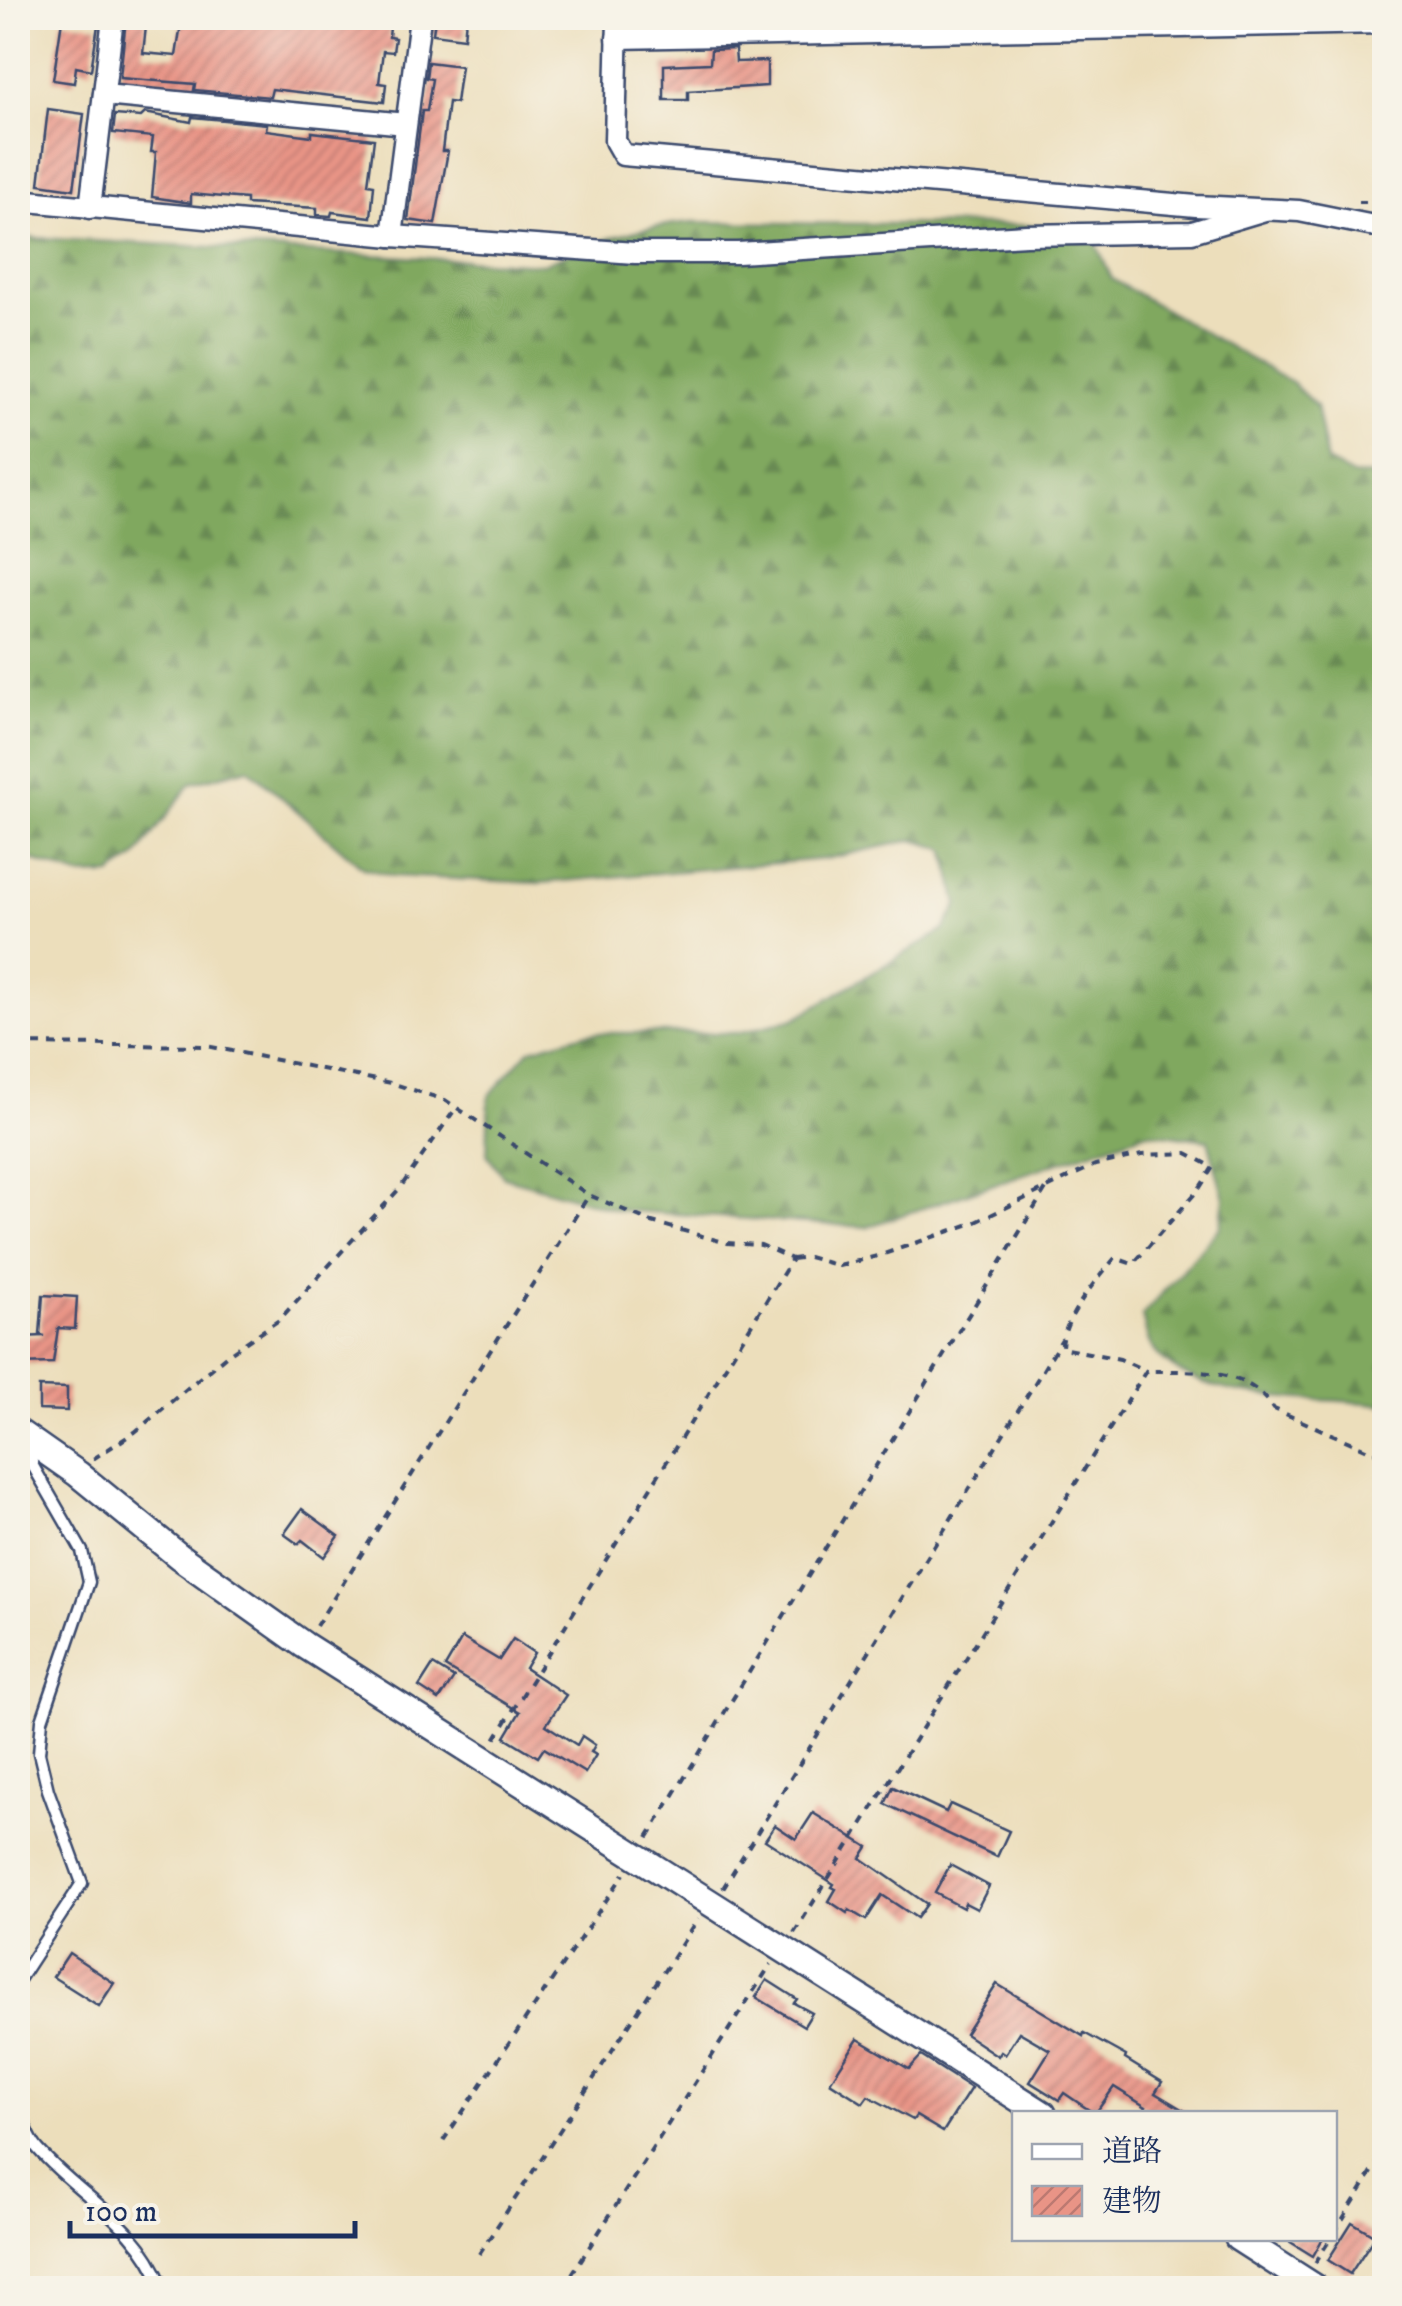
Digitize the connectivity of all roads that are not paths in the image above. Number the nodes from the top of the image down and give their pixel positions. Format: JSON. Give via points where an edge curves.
{"nodes":[{"id":1,"x":113,"y":18,"type":"edge"},
{"id":2,"x":420,"y":18,"type":"edge"},
{"id":3,"x":1348,"y":20,"type":"edge"},
{"id":4,"x":1384,"y":22,"type":"edge"},
{"id":5,"x":926,"y":24,"type":"edge"},
{"id":6,"x":617,"y":28,"type":"edge"},
{"id":7,"x":104,"y":94,"type":"junction"},
{"id":8,"x":406,"y":124,"type":"junction"},
{"id":9,"x":18,"y":200,"type":"edge"},
{"id":10,"x":90,"y":208,"type":"junction"},
{"id":11,"x":1265,"y":210,"type":"junction"},
{"id":12,"x":1384,"y":228,"type":"edge"},
{"id":13,"x":392,"y":236,"type":"junction"},
{"id":14,"x":22,"y":1436,"type":"edge"},
{"id":15,"x":18,"y":1465,"type":"edge"},
{"id":16,"x":18,"y":1981,"type":"edge"},
{"id":17,"x":18,"y":2106,"type":"edge"},
{"id":18,"x":1038,"y":2111,"type":"edge"},
{"id":19,"x":1243,"y":2241,"type":"edge"},
{"id":20,"x":1310,"y":2285,"type":"edge"},
{"id":21,"x":163,"y":2288,"type":"edge"}],
"edges":[{"from":1,"to":7,"type":"street"},
{"from":2,"to":8,"type":"street"},
{"from":3,"to":4,"type":"street"},
{"from":3,"to":5,"type":"street"},
{"from":5,"to":6,"type":"street"},
{"from":6,"to":11,"type":"street","via":[[614,141],[630,156]]},
{"from":7,"to":8,"type":"street"},
{"from":7,"to":10,"type":"street"},
{"from":8,"to":13,"type":"street"},
{"from":9,"to":10,"type":"street"},
{"from":10,"to":13,"type":"street"},
{"from":11,"to":12,"type":"street"},
{"from":11,"to":13,"type":"street","via":[[1192,232],[738,253],[635,253]]},
{"from":14,"to":15,"type":"street"},
{"from":14,"to":16,"type":"lane","via":[[82,1550],[89,1582],[42,1720],[39,1753],[82,1883]]},
{"from":14,"to":18,"type":"street","via":[[304,1645]]},
{"from":17,"to":21,"type":"lane","via":[[36,2146],[128,2230]]},
{"from":19,"to":20,"type":"street"}]}
